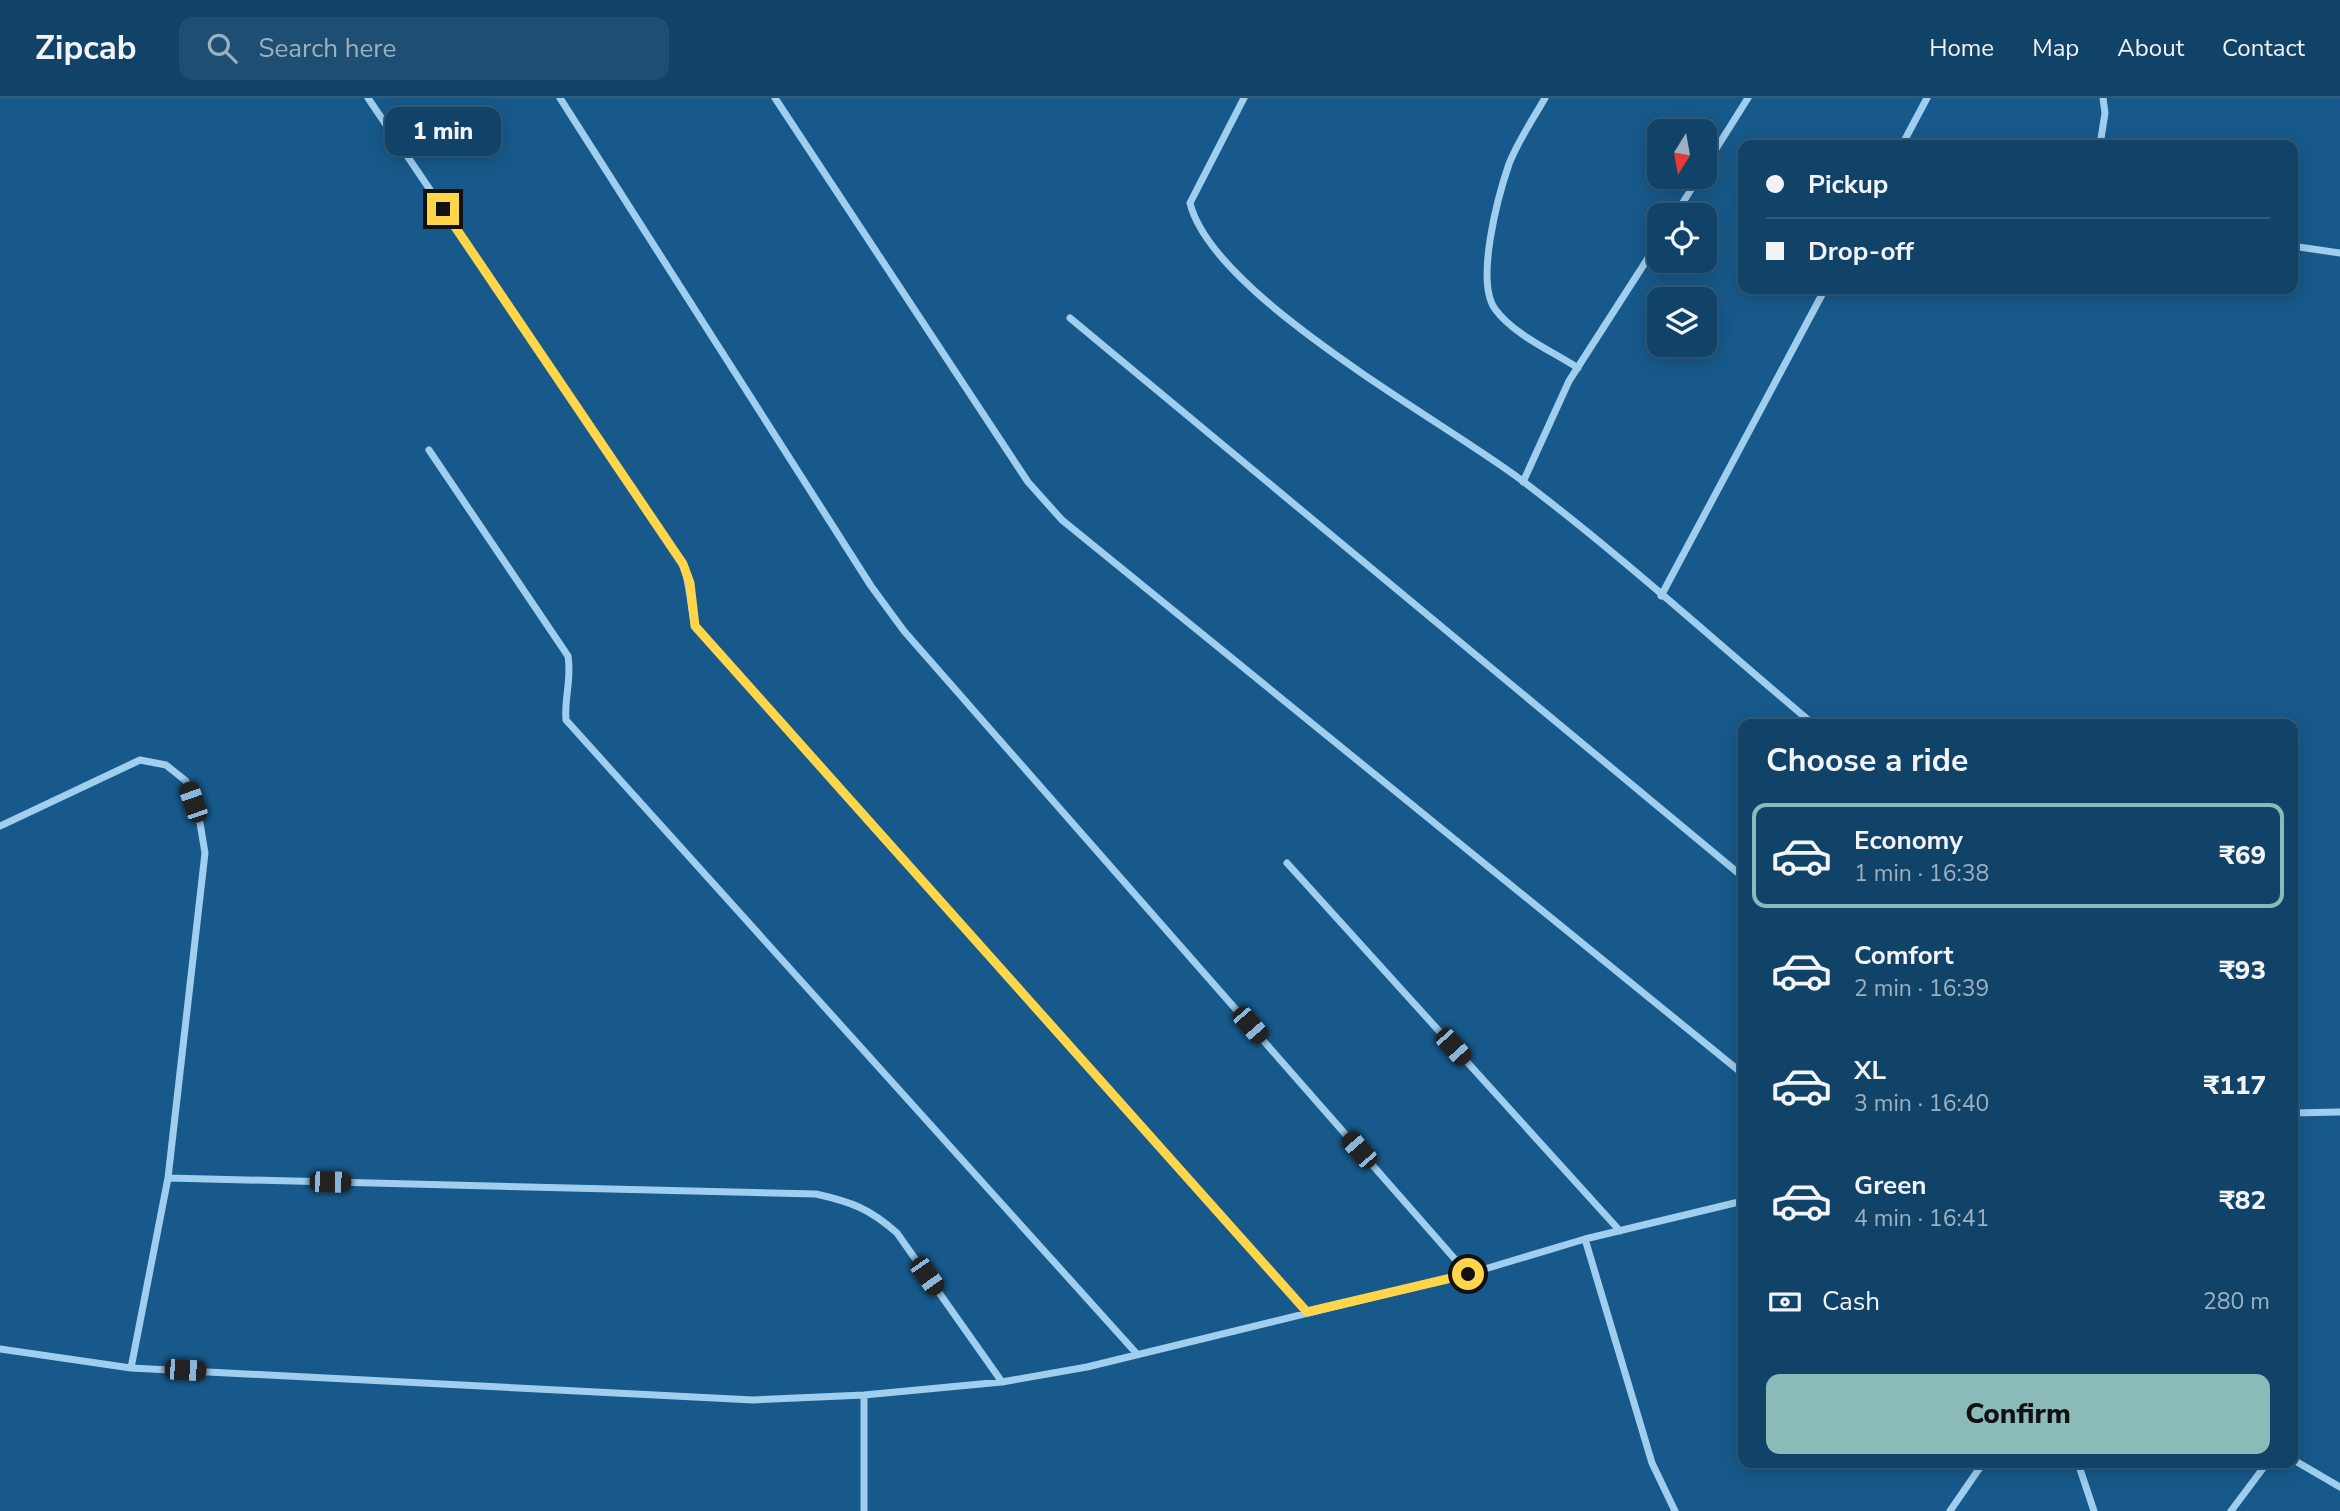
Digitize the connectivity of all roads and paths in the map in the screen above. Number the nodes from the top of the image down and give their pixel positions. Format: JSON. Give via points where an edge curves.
{"nodes":[{"id":1,"x":368,"y":98,"type":"edge"},
{"id":2,"x":560,"y":98,"type":"edge"},
{"id":3,"x":775,"y":98,"type":"edge"},
{"id":4,"x":1244,"y":98,"type":"edge"},
{"id":5,"x":1545,"y":98,"type":"edge"},
{"id":6,"x":1748,"y":98,"type":"edge"},
{"id":7,"x":1927,"y":98,"type":"edge"},
{"id":8,"x":2103,"y":98,"type":"edge"},
{"id":9,"x":1905,"y":140,"type":"edge"},
{"id":10,"x":2101,"y":140,"type":"edge"},
{"id":11,"x":1717,"y":147,"type":"edge"},
{"id":12,"x":2298,"y":247,"type":"edge"},
{"id":13,"x":2340,"y":253,"type":"edge"},
{"id":14,"x":1647,"y":260,"type":"edge"},
{"id":15,"x":1822,"y":294,"type":"edge"},
{"id":16,"x":1070,"y":318,"type":"dead end"},
{"id":17,"x":1578,"y":368,"type":"junction"},
{"id":18,"x":429,"y":450,"type":"dead end"},
{"id":19,"x":1523,"y":482,"type":"junction"},
{"id":20,"x":1661,"y":596,"type":"junction"},
{"id":21,"x":1806,"y":719,"type":"edge"},
{"id":22,"x":0,"y":826,"type":"edge"},
{"id":23,"x":1287,"y":863,"type":"dead end"},
{"id":24,"x":1738,"y":873,"type":"edge"},
{"id":25,"x":1738,"y":1070,"type":"edge"},
{"id":26,"x":2340,"y":1112,"type":"edge"},
{"id":27,"x":2298,"y":1113,"type":"edge"},
{"id":28,"x":168,"y":1178,"type":"junction"},
{"id":29,"x":1738,"y":1202,"type":"edge"},
{"id":30,"x":1620,"y":1231,"type":"junction"},
{"id":31,"x":1585,"y":1239,"type":"junction"},
{"id":32,"x":1468,"y":1274,"type":"junction"},
{"id":33,"x":1307,"y":1312,"type":"junction"},
{"id":34,"x":0,"y":1349,"type":"edge"},
{"id":35,"x":1137,"y":1354,"type":"junction"},
{"id":36,"x":131,"y":1368,"type":"junction"},
{"id":37,"x":1002,"y":1382,"type":"junction"},
{"id":38,"x":864,"y":1395,"type":"junction"},
{"id":39,"x":2298,"y":1462,"type":"edge"},
{"id":40,"x":1980,"y":1468,"type":"edge"},
{"id":41,"x":2080,"y":1468,"type":"edge"},
{"id":42,"x":2263,"y":1468,"type":"edge"},
{"id":43,"x":2340,"y":1487,"type":"edge"},
{"id":44,"x":864,"y":1511,"type":"edge"},
{"id":45,"x":1675,"y":1511,"type":"edge"},
{"id":46,"x":1950,"y":1511,"type":"edge"},
{"id":47,"x":2094,"y":1511,"type":"edge"},
{"id":48,"x":2231,"y":1511,"type":"edge"}],
"edges":[{"from":1,"to":33,"type":"street","via":[[683,564],[695,626]]},
{"from":2,"to":32,"type":"street","via":[[904,631]]},
{"from":3,"to":25,"type":"street","via":[[1044,502]]},
{"from":4,"to":19,"type":"street","via":[[1191,203],[1195,223],[1206,240],[1285,318]]},
{"from":5,"to":17,"type":"street","via":[[1509,165],[1485,280],[1494,307],[1509,324]]},
{"from":6,"to":11,"type":"street"},
{"from":7,"to":9,"type":"street"},
{"from":8,"to":10,"type":"street"},
{"from":12,"to":13,"type":"street"},
{"from":14,"to":17,"type":"street"},
{"from":15,"to":20,"type":"street"},
{"from":16,"to":24,"type":"street"},
{"from":17,"to":19,"type":"street"},
{"from":18,"to":35,"type":"street","via":[[568,656],[571,673],[564,702],[566,720]]},
{"from":19,"to":20,"type":"street"},
{"from":20,"to":21,"type":"street"},
{"from":22,"to":28,"type":"street","via":[[140,760],[166,765],[186,781],[201,823],[205,853]]},
{"from":23,"to":30,"type":"street"},
{"from":26,"to":27,"type":"street"},
{"from":28,"to":36,"type":"street"},
{"from":28,"to":37,"type":"street","via":[[817,1194],[848,1201],[875,1213],[897,1233]]},
{"from":29,"to":30,"type":"street"},
{"from":30,"to":31,"type":"street"},
{"from":31,"to":32,"type":"street"},
{"from":31,"to":45,"type":"street","via":[[1653,1463]]},
{"from":32,"to":33,"type":"street"},
{"from":33,"to":35,"type":"street"},
{"from":34,"to":36,"type":"street"},
{"from":35,"to":37,"type":"street"},
{"from":36,"to":38,"type":"street","via":[[753,1400]]},
{"from":37,"to":38,"type":"street"},
{"from":38,"to":44,"type":"street"},
{"from":39,"to":43,"type":"street"},
{"from":40,"to":46,"type":"street"},
{"from":41,"to":47,"type":"street"},
{"from":42,"to":48,"type":"street"}]}
